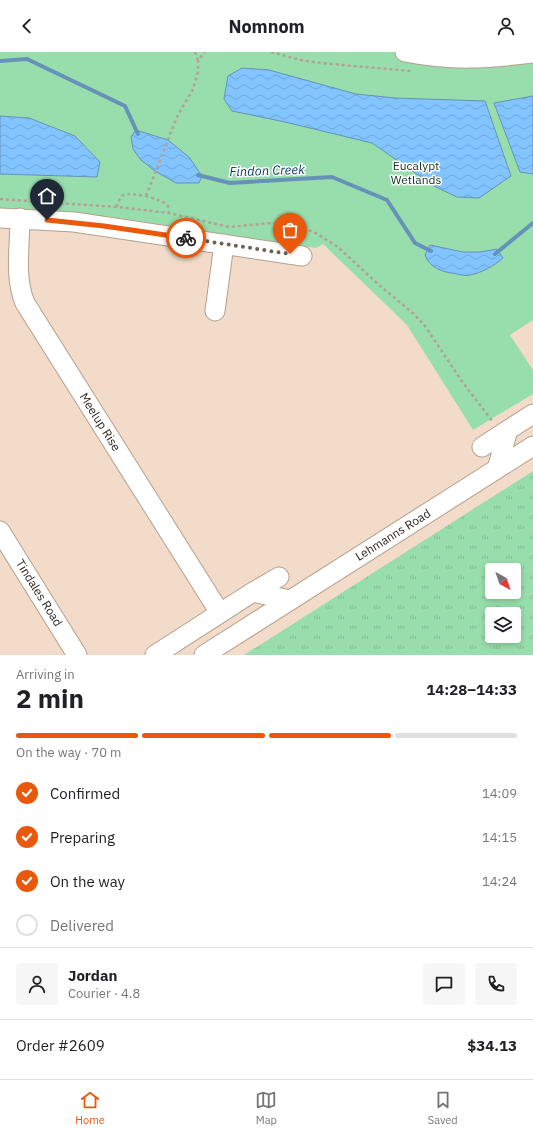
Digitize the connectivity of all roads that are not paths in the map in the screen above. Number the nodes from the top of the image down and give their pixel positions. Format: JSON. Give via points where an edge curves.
{"nodes":[{"id":1,"x":405,"y":52,"type":"edge"},
{"id":2,"x":533,"y":54,"type":"edge"},
{"id":3,"x":0,"y":218,"type":"edge"},
{"id":4,"x":20,"y":218,"type":"junction"},
{"id":5,"x":224,"y":244,"type":"junction"},
{"id":6,"x":302,"y":256,"type":"dead end"},
{"id":7,"x":215,"y":311,"type":"dead end"},
{"id":8,"x":533,"y":414,"type":"edge"},
{"id":9,"x":508,"y":430,"type":"junction"},
{"id":10,"x":533,"y":446,"type":"edge"},
{"id":11,"x":482,"y":447,"type":"dead end"},
{"id":12,"x":497,"y":469,"type":"junction"},
{"id":13,"x":0,"y":531,"type":"edge"},
{"id":14,"x":279,"y":577,"type":"dead end"},
{"id":15,"x":253,"y":592,"type":"junction"},
{"id":16,"x":290,"y":600,"type":"junction"},
{"id":17,"x":220,"y":614,"type":"junction"},
{"id":18,"x":77,"y":655,"type":"edge"},
{"id":19,"x":155,"y":655,"type":"edge"},
{"id":20,"x":204,"y":655,"type":"edge"}],
"edges":[{"from":1,"to":2,"type":"street","via":[[469,59]]},
{"from":3,"to":4,"type":"street"},
{"from":4,"to":5,"type":"street","via":[[82,223]]},
{"from":4,"to":17,"type":"street","name":"Meelup Rise","via":[[19,274],[25,303]]},
{"from":5,"to":6,"type":"street"},
{"from":5,"to":7,"type":"street"},
{"from":8,"to":9,"type":"street"},
{"from":9,"to":11,"type":"street"},
{"from":9,"to":12,"type":"street"},
{"from":10,"to":12,"type":"street","name":"Lehmanns Road"},
{"from":12,"to":16,"type":"street","name":"Lehmanns Road"},
{"from":13,"to":18,"type":"street","name":"Tindales Road"},
{"from":14,"to":15,"type":"street"},
{"from":15,"to":16,"type":"street"},
{"from":15,"to":17,"type":"street"},
{"from":16,"to":20,"type":"street","name":"Lehmanns Road"},
{"from":17,"to":19,"type":"street"}]}
